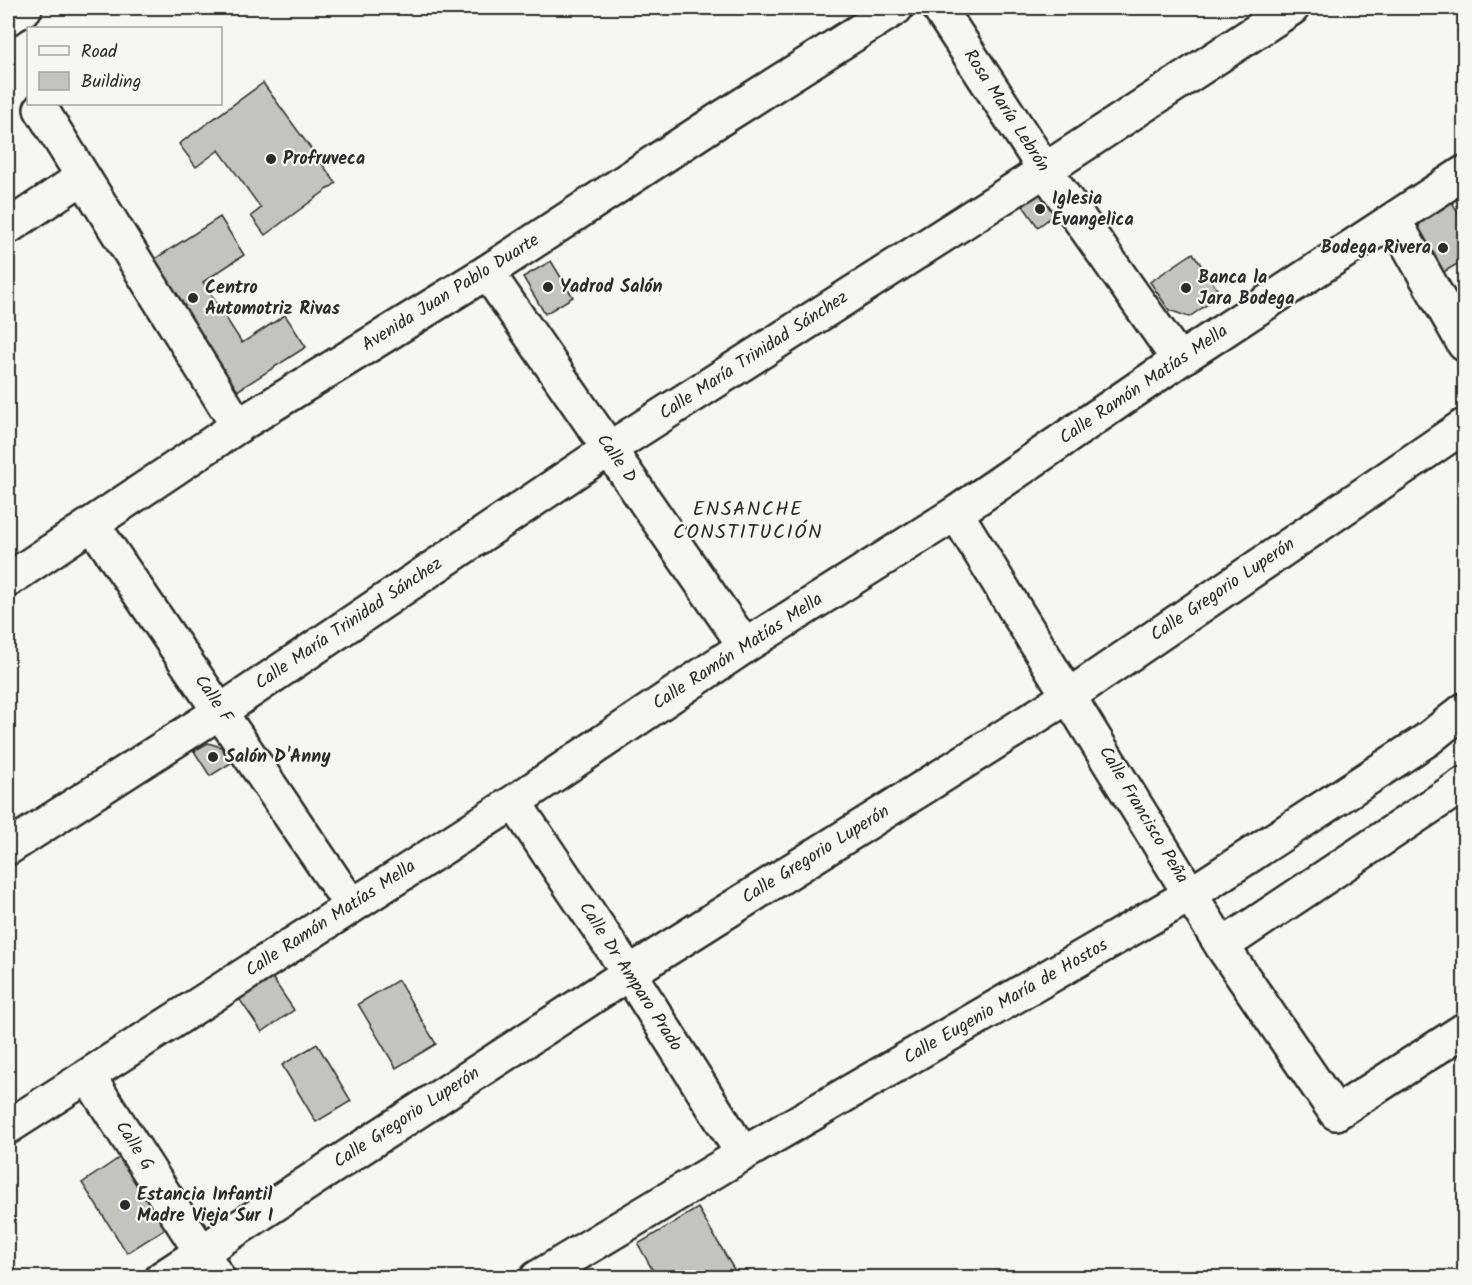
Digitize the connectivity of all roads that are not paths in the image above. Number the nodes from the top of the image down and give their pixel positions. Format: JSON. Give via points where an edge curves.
{"nodes":[{"id":1,"x":25,"y":8,"type":"edge"},
{"id":2,"x":896,"y":8,"type":"edge"},
{"id":3,"x":939,"y":8,"type":"edge"},
{"id":4,"x":1292,"y":8,"type":"edge"},
{"id":5,"x":8,"y":18,"type":"edge"},
{"id":6,"x":41,"y":109,"type":"dead end"},
{"id":7,"x":1044,"y":170,"type":"junction"},
{"id":8,"x":1464,"y":173,"type":"edge"},
{"id":9,"x":83,"y":177,"type":"junction"},
{"id":10,"x":1394,"y":220,"type":"junction"},
{"id":11,"x":8,"y":227,"type":"edge"},
{"id":12,"x":487,"y":272,"type":"junction"},
{"id":13,"x":1464,"y":344,"type":"edge"},
{"id":14,"x":1179,"y":360,"type":"junction"},
{"id":15,"x":238,"y":426,"type":"junction"},
{"id":16,"x":1464,"y":426,"type":"edge"},
{"id":17,"x":609,"y":449,"type":"junction"},
{"id":18,"x":956,"y":513,"type":"junction"},
{"id":19,"x":93,"y":525,"type":"junction"},
{"id":20,"x":8,"y":580,"type":"edge"},
{"id":21,"x":745,"y":646,"type":"junction"},
{"id":22,"x":1070,"y":695,"type":"junction"},
{"id":23,"x":1464,"y":710,"type":"edge"},
{"id":24,"x":221,"y":711,"type":"junction"},
{"id":25,"x":1464,"y":784,"type":"edge"},
{"id":26,"x":514,"y":802,"type":"junction"},
{"id":27,"x":8,"y":848,"type":"edge"},
{"id":28,"x":1191,"y":894,"type":"junction"},
{"id":29,"x":351,"y":905,"type":"junction"},
{"id":30,"x":1222,"y":946,"type":"junction"},
{"id":31,"x":629,"y":973,"type":"junction"},
{"id":32,"x":1464,"y":1030,"type":"edge"},
{"id":33,"x":88,"y":1076,"type":"junction"},
{"id":34,"x":8,"y":1127,"type":"edge"},
{"id":35,"x":743,"y":1154,"type":"junction"},
{"id":36,"x":210,"y":1265,"type":"edge"},
{"id":37,"x":162,"y":1278,"type":"edge"},
{"id":38,"x":537,"y":1278,"type":"edge"}],
"edges":[{"from":1,"to":5,"type":"street"},
{"from":2,"to":12,"type":"street","name":"Avenida Juan Pablo Duarte"},
{"from":3,"to":7,"type":"street","name":"Rosa María Lebrón"},
{"from":4,"to":7,"type":"street","name":"Calle María Trinidad Sánchez"},
{"from":6,"to":9,"type":"street"},
{"from":7,"to":14,"type":"street","name":"Rosa María Lebrón"},
{"from":7,"to":17,"type":"street","name":"Calle María Trinidad Sánchez"},
{"from":8,"to":10,"type":"street","name":"Calle Ramón Matías Mella"},
{"from":9,"to":11,"type":"street"},
{"from":9,"to":15,"type":"street"},
{"from":10,"to":13,"type":"street"},
{"from":10,"to":14,"type":"street","name":"Calle Ramón Matías Mella"},
{"from":12,"to":15,"type":"street","name":"Avenida Juan Pablo Duarte"},
{"from":12,"to":17,"type":"street","name":"Calle D"},
{"from":14,"to":18,"type":"street","name":"Calle Ramón Matías Mella"},
{"from":15,"to":19,"type":"street","name":"Avenida Juan Pablo Duarte"},
{"from":16,"to":22,"type":"street","name":"Calle Gregorio Luperón"},
{"from":17,"to":21,"type":"street","name":"Calle D"},
{"from":17,"to":24,"type":"street","name":"Calle María Trinidad Sánchez"},
{"from":18,"to":21,"type":"street","name":"Calle Ramón Matías Mella"},
{"from":18,"to":22,"type":"street","name":"Calle Francisco Peña"},
{"from":19,"to":20,"type":"street","name":"Avenida Juan Pablo Duarte"},
{"from":19,"to":24,"type":"street","name":"Calle F"},
{"from":21,"to":26,"type":"street","name":"Calle Ramón Matías Mella"},
{"from":22,"to":28,"type":"street","name":"Calle Francisco Peña"},
{"from":22,"to":31,"type":"street","name":"Calle Gregorio Luperón"},
{"from":23,"to":28,"type":"street","name":"Calle Eugenio María de Hostos","via":[[1428,739]]},
{"from":24,"to":27,"type":"street","name":"Calle María Trinidad Sánchez"},
{"from":24,"to":29,"type":"street","name":"Calle F"},
{"from":25,"to":30,"type":"street"},
{"from":26,"to":29,"type":"street","name":"Calle Ramón Matías Mella"},
{"from":26,"to":31,"type":"street","name":"Calle Dr Amparo Prado"},
{"from":28,"to":30,"type":"street","name":"Calle Francisco Peña"},
{"from":28,"to":35,"type":"street","name":"Calle Eugenio María de Hostos"},
{"from":29,"to":33,"type":"street","name":"Calle Ramón Matías Mella"},
{"from":30,"to":32,"type":"street","name":"Calle Francisco Peña","via":[[1336,1113]]},
{"from":31,"to":35,"type":"street","name":"Calle Dr Amparo Prado"},
{"from":31,"to":36,"type":"street","name":"Calle Gregorio Luperón"},
{"from":33,"to":34,"type":"street","name":"Calle Ramón Matías Mella"},
{"from":33,"to":36,"type":"street","name":"Calle G"},
{"from":35,"to":38,"type":"street","name":"Calle Eugenio María de Hostos"},
{"from":36,"to":37,"type":"street","name":"Calle Gregorio Luperón"}]}
